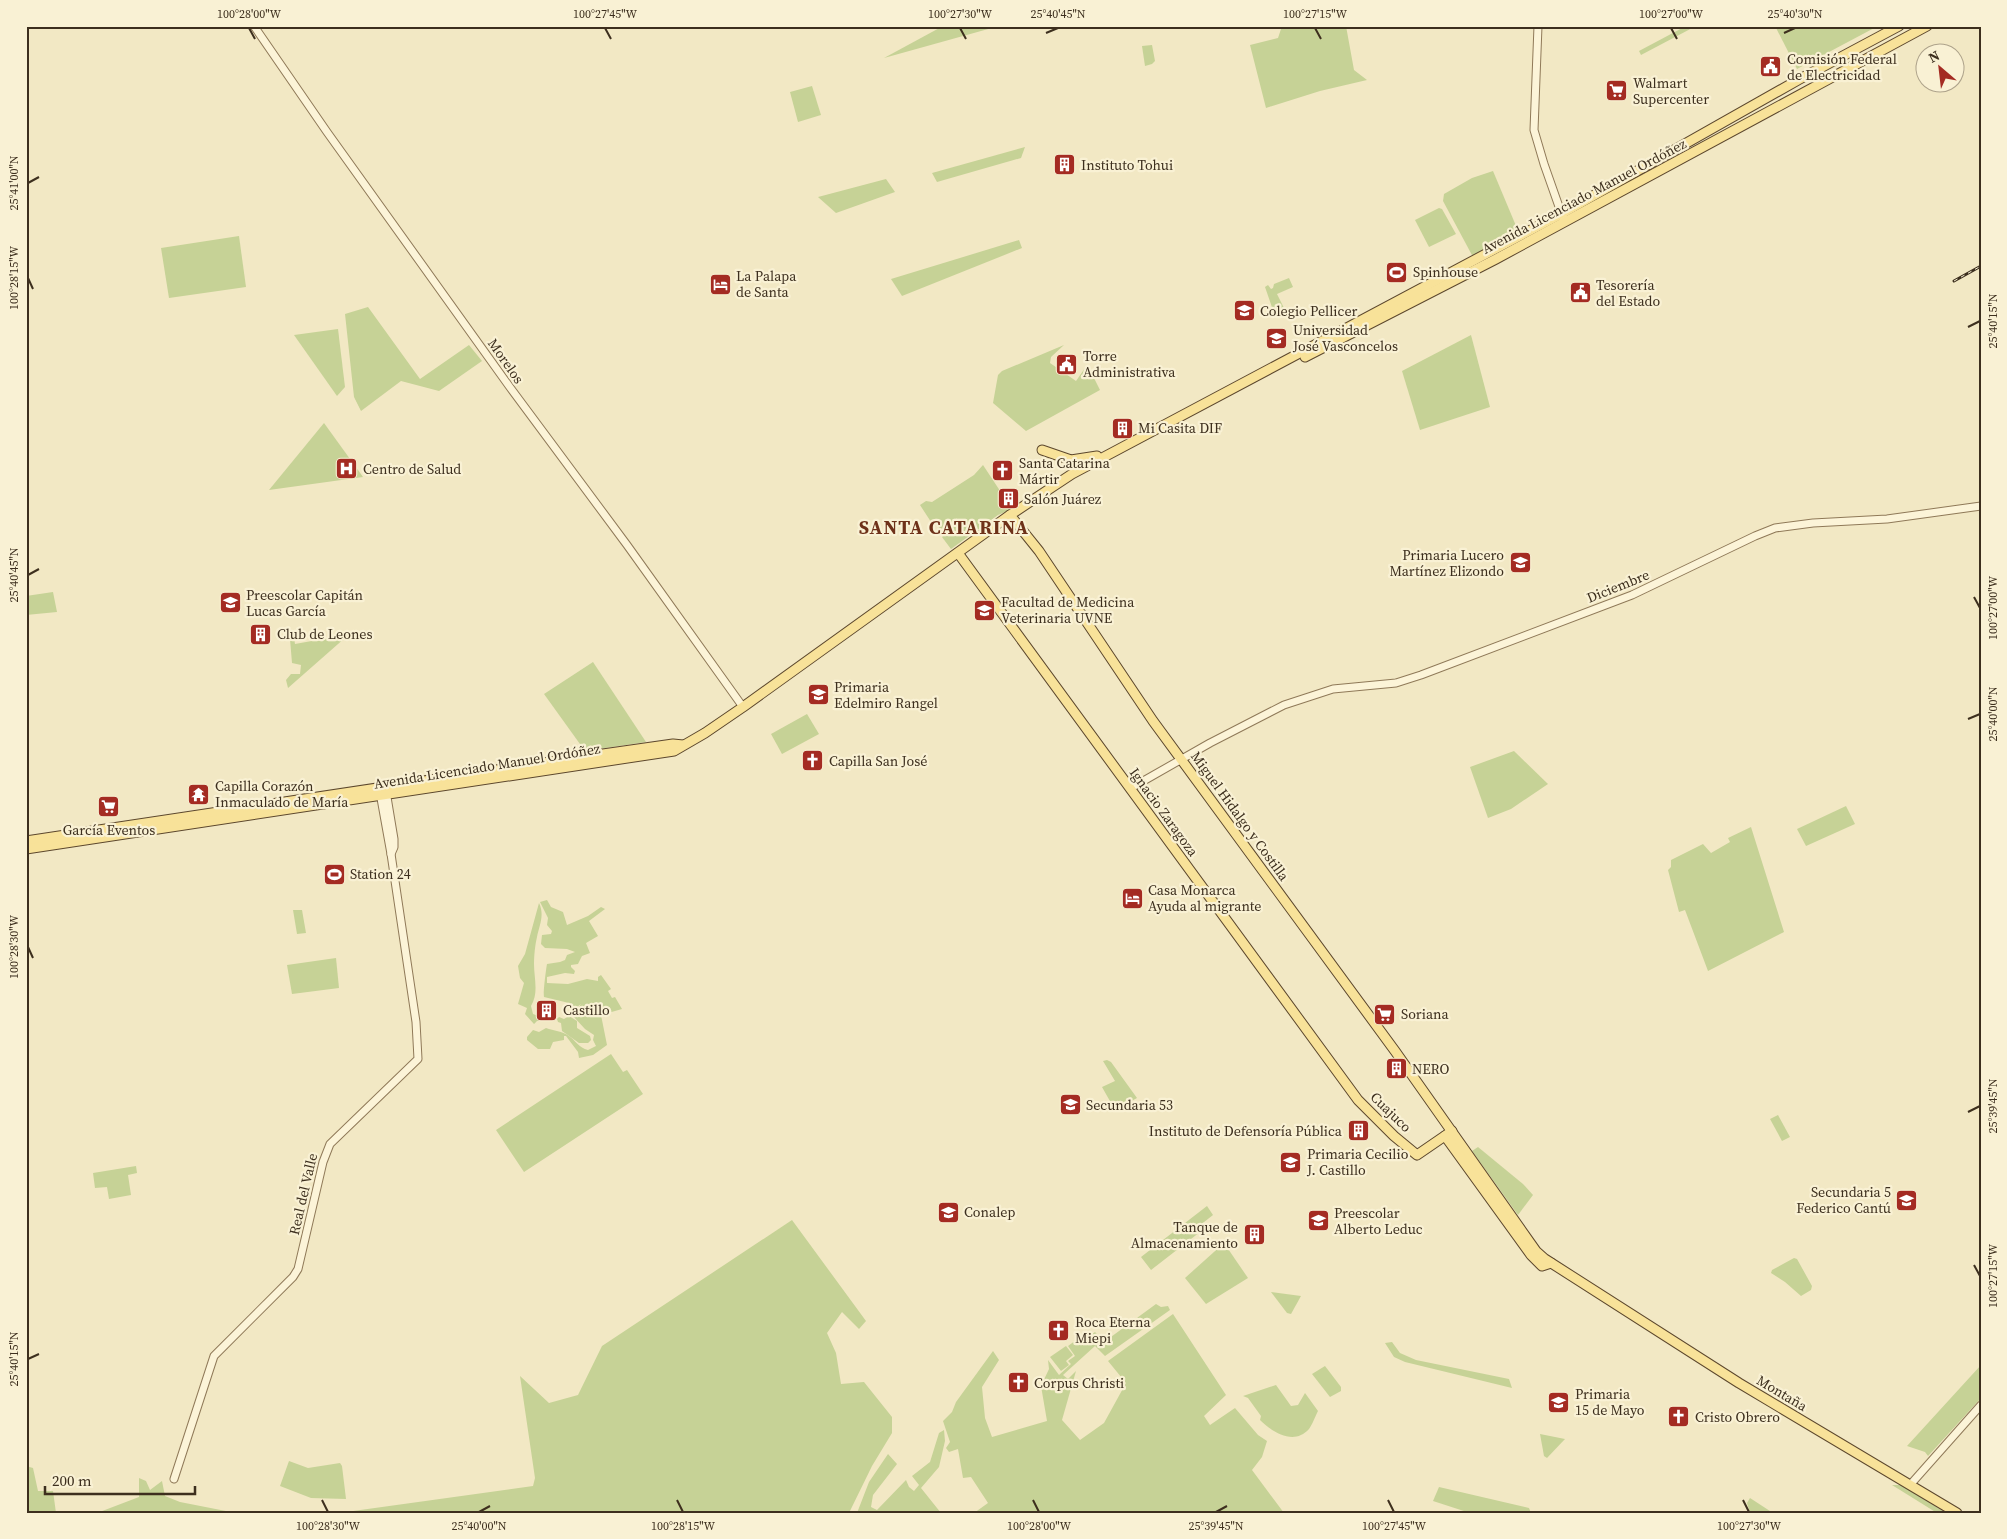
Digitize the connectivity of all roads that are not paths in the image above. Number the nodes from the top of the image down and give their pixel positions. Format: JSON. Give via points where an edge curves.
{"nodes":[{"id":1,"x":254,"y":26,"type":"edge"},
{"id":2,"x":1538,"y":26,"type":"edge"},
{"id":3,"x":1899,"y":26,"type":"edge"},
{"id":4,"x":1927,"y":26,"type":"edge"},
{"id":5,"x":1563,"y":218,"type":"junction"},
{"id":6,"x":1495,"y":255,"type":"junction"},
{"id":7,"x":1442,"y":278,"type":"junction"},
{"id":8,"x":1458,"y":278,"type":"junction"},
{"id":9,"x":1405,"y":301,"type":"junction"},
{"id":10,"x":1358,"y":330,"type":"junction"},
{"id":11,"x":1372,"y":330,"type":"dead end"},
{"id":12,"x":1121,"y":448,"type":"junction"},
{"id":13,"x":1042,"y":450,"type":"dead end"},
{"id":14,"x":1064,"y":481,"type":"junction"},
{"id":15,"x":1981,"y":506,"type":"edge"},
{"id":16,"x":1010,"y":515,"type":"junction"},
{"id":17,"x":958,"y":553,"type":"junction"},
{"id":18,"x":743,"y":707,"type":"junction"},
{"id":19,"x":1182,"y":760,"type":"junction"},
{"id":20,"x":1130,"y":788,"type":"junction"},
{"id":21,"x":383,"y":791,"type":"junction"},
{"id":22,"x":311,"y":803,"type":"junction"},
{"id":23,"x":26,"y":841,"type":"edge"},
{"id":24,"x":26,"y":849,"type":"edge"},
{"id":25,"x":1348,"y":1088,"type":"joint"},
{"id":26,"x":1448,"y":1133,"type":"junction"},
{"id":27,"x":1981,"y":1405,"type":"edge"},
{"id":28,"x":174,"y":1479,"type":"dead end"},
{"id":29,"x":1910,"y":1486,"type":"junction"},
{"id":30,"x":1957,"y":1513,"type":"edge"}],
"edges":[{"from":1,"to":18,"type":"street","name":"Morelos","via":[[509,386]]},
{"from":2,"to":5,"type":"street","via":[[1534,130]]},
{"from":3,"to":5,"type":"main road","name":"Avenida Licenciado Manuel Ordóñez","via":[[1643,168],[1626,183]]},
{"from":4,"to":5,"type":"main road","name":"Avenida Licenciado Manuel Ordóñez"},
{"from":5,"to":6,"type":"main road","name":"Avenida Licenciado Manuel Ordóñez"},
{"from":6,"to":7,"type":"main road","name":"Avenida Licenciado Manuel Ordóñez"},
{"from":6,"to":8,"type":"main road","name":"Avenida Licenciado Manuel Ordóñez","via":[[1465,270]]},
{"from":7,"to":8,"type":"main road"},
{"from":7,"to":9,"type":"main road","name":"Avenida Licenciado Manuel Ordóñez"},
{"from":8,"to":9,"type":"main road","name":"Avenida Licenciado Manuel Ordóñez"},
{"from":9,"to":10,"type":"main road","name":"Avenida Licenciado Manuel Ordóñez"},
{"from":9,"to":12,"type":"main road","name":"Avenida Licenciado Manuel Ordóñez"},
{"from":10,"to":11,"type":"main road"},
{"from":10,"to":14,"type":"main road","name":"Avenida Licenciado Manuel Ordóñez"},
{"from":12,"to":13,"type":"main road","via":[[1078,460]]},
{"from":12,"to":14,"type":"main road","name":"Avenida Licenciado Manuel Ordóñez"},
{"from":14,"to":16,"type":"main road","name":"Avenida Licenciado Manuel Ordóñez"},
{"from":15,"to":19,"type":"street","name":"Diciembre","via":[[1887,519],[1775,528],[1639,592],[1422,674],[1396,683],[1333,689],[1284,705]]},
{"from":16,"to":17,"type":"main road","name":"Avenida Licenciado Manuel Ordóñez"},
{"from":16,"to":19,"type":"main road","name":"Miguel Hidalgo y Costilla","via":[[1039,551]]},
{"from":17,"to":18,"type":"main road","name":"Avenida Licenciado Manuel Ordóñez"},
{"from":17,"to":20,"type":"main road","name":"Ignacio Zaragoza"},
{"from":18,"to":21,"type":"main road","name":"Avenida Licenciado Manuel Ordóñez","via":[[674,751]]},
{"from":19,"to":20,"type":"street","name":"Diciembre"},
{"from":19,"to":26,"type":"main road","name":"Miguel Hidalgo y Costilla"},
{"from":20,"to":25,"type":"main road","name":"Ignacio Zaragoza"},
{"from":21,"to":22,"type":"main road","name":"Avenida Licenciado Manuel Ordóñez"},
{"from":21,"to":22,"type":"main road","name":"Avenida Licenciado Manuel Ordóñez","via":[[329,795]]},
{"from":21,"to":28,"type":"street","name":"Real del Valle","via":[[394,847],[391,854],[416,1022],[418,1059],[336,1138],[326,1152],[296,1273],[214,1356]]},
{"from":22,"to":23,"type":"main road","name":"Avenida Licenciado Manuel Ordóñez"},
{"from":22,"to":24,"type":"main road","name":"Avenida Licenciado Manuel Ordóñez","via":[[284,810]]},
{"from":25,"to":26,"type":"main road","name":"Cuajuco","via":[[1417,1155]]},
{"from":26,"to":29,"type":"main road","name":"Montaña","via":[[1530,1255],[1542,1266],[1551,1263],[1732,1379]]},
{"from":27,"to":29,"type":"street"},
{"from":29,"to":30,"type":"main road","name":"Montaña"}]}
